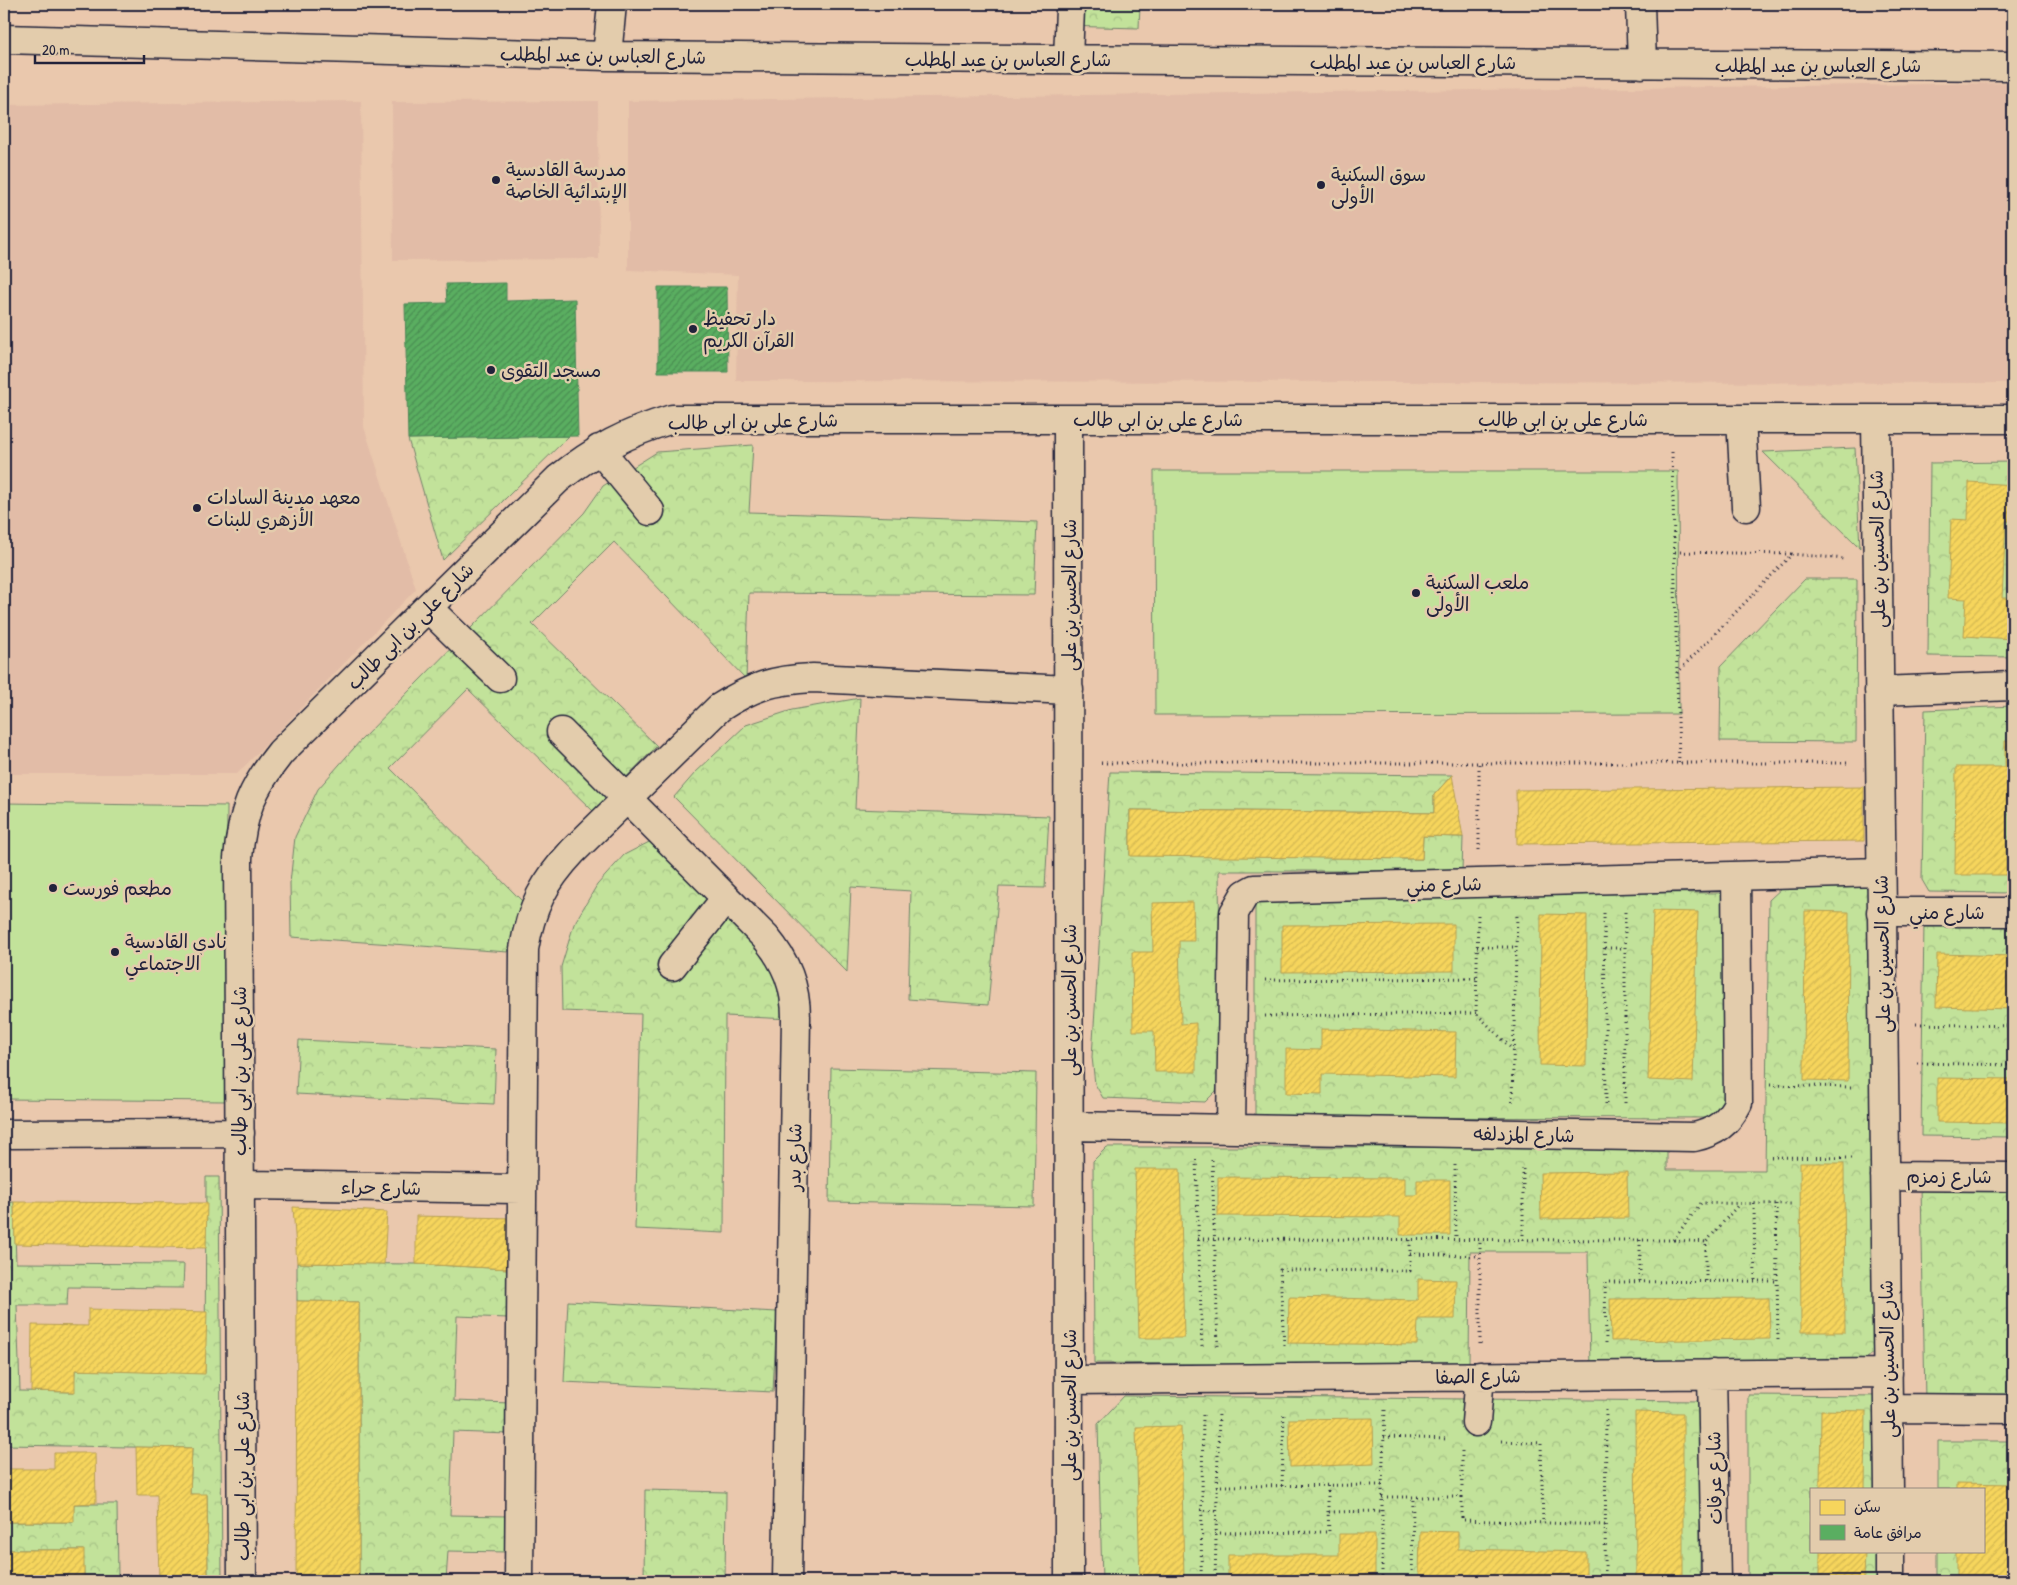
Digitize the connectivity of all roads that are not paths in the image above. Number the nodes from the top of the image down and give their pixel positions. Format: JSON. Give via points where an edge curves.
{"nodes":[{"id":1,"x":612,"y":4,"type":"edge"},
{"id":2,"x":1640,"y":4,"type":"edge"},
{"id":3,"x":1070,"y":9,"type":"dead end"},
{"id":4,"x":4,"y":39,"type":"edge"},
{"id":5,"x":607,"y":56,"type":"junction"},
{"id":6,"x":1068,"y":59,"type":"junction"},
{"id":7,"x":1642,"y":64,"type":"junction"},
{"id":8,"x":2013,"y":66,"type":"edge"},
{"id":9,"x":1068,"y":419,"type":"junction"},
{"id":10,"x":1741,"y":419,"type":"junction"},
{"id":11,"x":1876,"y":419,"type":"junction"},
{"id":12,"x":2013,"y":419,"type":"edge"},
{"id":13,"x":599,"y":449,"type":"junction"},
{"id":14,"x":1746,"y":507,"type":"dead end"},
{"id":15,"x":650,"y":511,"type":"dead end"},
{"id":16,"x":428,"y":608,"type":"junction"},
{"id":17,"x":500,"y":678,"type":"dead end"},
{"id":18,"x":2013,"y":686,"type":"edge"},
{"id":19,"x":1068,"y":690,"type":"junction"},
{"id":20,"x":1879,"y":691,"type":"junction"},
{"id":21,"x":561,"y":732,"type":"dead end"},
{"id":22,"x":627,"y":798,"type":"junction"},
{"id":23,"x":1881,"y":872,"type":"junction"},
{"id":24,"x":1736,"y":876,"type":"junction"},
{"id":25,"x":726,"y":898,"type":"junction"},
{"id":26,"x":1881,"y":912,"type":"junction"},
{"id":27,"x":2013,"y":912,"type":"edge"},
{"id":28,"x":672,"y":966,"type":"dead end"},
{"id":29,"x":1069,"y":1126,"type":"junction"},
{"id":30,"x":1213,"y":1128,"type":"junction"},
{"id":31,"x":240,"y":1132,"type":"junction"},
{"id":32,"x":4,"y":1134,"type":"edge"},
{"id":33,"x":1885,"y":1167,"type":"junction"},
{"id":34,"x":2013,"y":1176,"type":"edge"},
{"id":35,"x":240,"y":1185,"type":"junction"},
{"id":36,"x":522,"y":1189,"type":"junction"},
{"id":37,"x":1888,"y":1373,"type":"junction"},
{"id":38,"x":1712,"y":1374,"type":"junction"},
{"id":39,"x":1480,"y":1376,"type":"junction"},
{"id":40,"x":1069,"y":1380,"type":"junction"},
{"id":41,"x":1888,"y":1408,"type":"junction"},
{"id":42,"x":2013,"y":1410,"type":"edge"},
{"id":43,"x":1476,"y":1422,"type":"dead end"},
{"id":44,"x":1889,"y":1488,"type":"edge"},
{"id":45,"x":1890,"y":1552,"type":"edge"},
{"id":46,"x":242,"y":1581,"type":"edge"},
{"id":47,"x":519,"y":1581,"type":"edge"},
{"id":48,"x":787,"y":1581,"type":"edge"},
{"id":49,"x":1069,"y":1581,"type":"edge"},
{"id":50,"x":1716,"y":1581,"type":"edge"},
{"id":51,"x":1890,"y":1581,"type":"edge"}],
"edges":[{"from":1,"to":5,"type":"street"},
{"from":2,"to":7,"type":"street"},
{"from":3,"to":6,"type":"street"},
{"from":4,"to":5,"type":"street","name":"شارع العباس بن عبد المطلب"},
{"from":5,"to":6,"type":"street","name":"شارع العباس بن عبد المطلب"},
{"from":6,"to":7,"type":"street","name":"شارع العباس بن عبد المطلب"},
{"from":7,"to":8,"type":"street","name":"شارع العباس بن عبد المطلب"},
{"from":9,"to":10,"type":"street","name":"شارع على بن ابى طالب"},
{"from":9,"to":13,"type":"street","name":"شارع على بن ابى طالب","via":[[672,419],[622,436]]},
{"from":9,"to":19,"type":"street","name":"شارع الحسن بن على"},
{"from":10,"to":11,"type":"street","name":"شارع على بن ابى طالب"},
{"from":10,"to":14,"type":"street"},
{"from":11,"to":12,"type":"street","name":"شارع على بن ابى طالب"},
{"from":11,"to":20,"type":"street","name":"شارع الحسين بن على"},
{"from":13,"to":15,"type":"street"},
{"from":13,"to":16,"type":"street","name":"شارع على بن ابى طالب","via":[[558,479]]},
{"from":16,"to":17,"type":"street"},
{"from":16,"to":31,"type":"street","name":"شارع على بن ابى طالب","via":[[281,752],[254,790],[245,812],[238,858]]},
{"from":18,"to":20,"type":"street"},
{"from":19,"to":22,"type":"street","via":[[813,678],[763,684],[719,708]]},
{"from":19,"to":29,"type":"street","name":"شارع الحسن بن على"},
{"from":20,"to":23,"type":"street","name":"شارع الحسين بن على"},
{"from":21,"to":22,"type":"street","name":"شارع بدر"},
{"from":22,"to":25,"type":"street","name":"شارع بدر"},
{"from":22,"to":36,"type":"street","via":[[556,869],[542,889],[527,928],[524,949]]},
{"from":23,"to":24,"type":"street","name":"شارع مني"},
{"from":23,"to":26,"type":"street","name":"شارع الحسين بن على"},
{"from":24,"to":30,"type":"street","name":"شارع مني","via":[[1254,889],[1245,894],[1234,913],[1232,1016]]},
{"from":24,"to":30,"type":"street","name":"شارع المزدلفه","via":[[1738,1103],[1723,1126],[1709,1134],[1694,1137]]},
{"from":25,"to":28,"type":"street"},
{"from":25,"to":48,"type":"street","name":"شارع بدر","via":[[778,952],[793,984],[796,1001]]},
{"from":26,"to":27,"type":"street","name":"شارع مني"},
{"from":26,"to":33,"type":"street","name":"شارع الحسين بن على"},
{"from":29,"to":30,"type":"street","name":"شارع المزدلفه"},
{"from":29,"to":40,"type":"street","name":"شارع الحسن بن على"},
{"from":31,"to":32,"type":"street"},
{"from":31,"to":35,"type":"street","name":"شارع على بن ابى طالب"},
{"from":33,"to":34,"type":"street","name":"شارع زمزم"},
{"from":33,"to":37,"type":"street","name":"شارع الحسين بن على"},
{"from":35,"to":36,"type":"street","name":"شارع حراء"},
{"from":35,"to":46,"type":"street","name":"شارع على بن ابى طالب"},
{"from":36,"to":47,"type":"street"},
{"from":37,"to":38,"type":"street","name":"شارع الصفا"},
{"from":37,"to":41,"type":"street","name":"شارع الحسين بن على"},
{"from":38,"to":39,"type":"street","name":"شارع الصفا"},
{"from":38,"to":50,"type":"street","name":"شارع عرفات"},
{"from":39,"to":40,"type":"street","name":"شارع الصفا"},
{"from":39,"to":43,"type":"street"},
{"from":40,"to":49,"type":"street","name":"شارع الحسن بن على"},
{"from":41,"to":42,"type":"street"},
{"from":41,"to":44,"type":"street","name":"شارع الحسين بن على"},
{"from":45,"to":51,"type":"street"}]}
